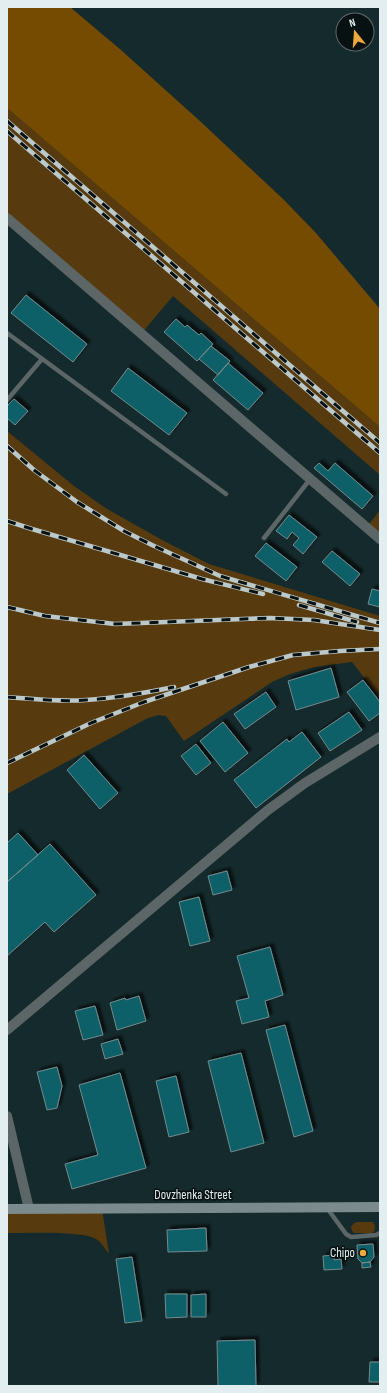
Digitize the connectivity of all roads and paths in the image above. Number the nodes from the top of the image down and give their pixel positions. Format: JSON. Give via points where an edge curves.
{"nodes":[{"id":1,"x":7,"y":218,"type":"edge"},
{"id":2,"x":7,"y":333,"type":"edge"},
{"id":3,"x":42,"y":359,"type":"junction"},
{"id":4,"x":7,"y":400,"type":"edge"},
{"id":5,"x":311,"y":478,"type":"junction"},
{"id":6,"x":226,"y":494,"type":"dead end"},
{"id":7,"x":264,"y":538,"type":"dead end"},
{"id":8,"x":380,"y":539,"type":"edge"},
{"id":9,"x":380,"y":737,"type":"edge"},
{"id":10,"x":7,"y":1030,"type":"edge"},
{"id":11,"x":7,"y":1116,"type":"edge"},
{"id":12,"x":380,"y":1207,"type":"edge"},
{"id":13,"x":327,"y":1208,"type":"junction"},
{"id":14,"x":7,"y":1209,"type":"edge"},
{"id":15,"x":29,"y":1210,"type":"junction"},
{"id":16,"x":380,"y":1234,"type":"edge"}],
"edges":[{"from":1,"to":5,"type":"street"},
{"from":2,"to":3,"type":"lane"},
{"from":3,"to":4,"type":"lane"},
{"from":3,"to":6,"type":"lane"},
{"from":5,"to":7,"type":"lane"},
{"from":5,"to":8,"type":"street"},
{"from":9,"to":10,"type":"street","via":[[305,783],[268,810]]},
{"from":11,"to":15,"type":"street"},
{"from":12,"to":13,"type":"main road","name":"Dovzhenka Street"},
{"from":13,"to":15,"type":"main road","name":"Dovzhenka Street"},
{"from":13,"to":16,"type":"lane","via":[[351,1237]]},
{"from":14,"to":15,"type":"main road","name":"Dovzhenka Street"}]}
